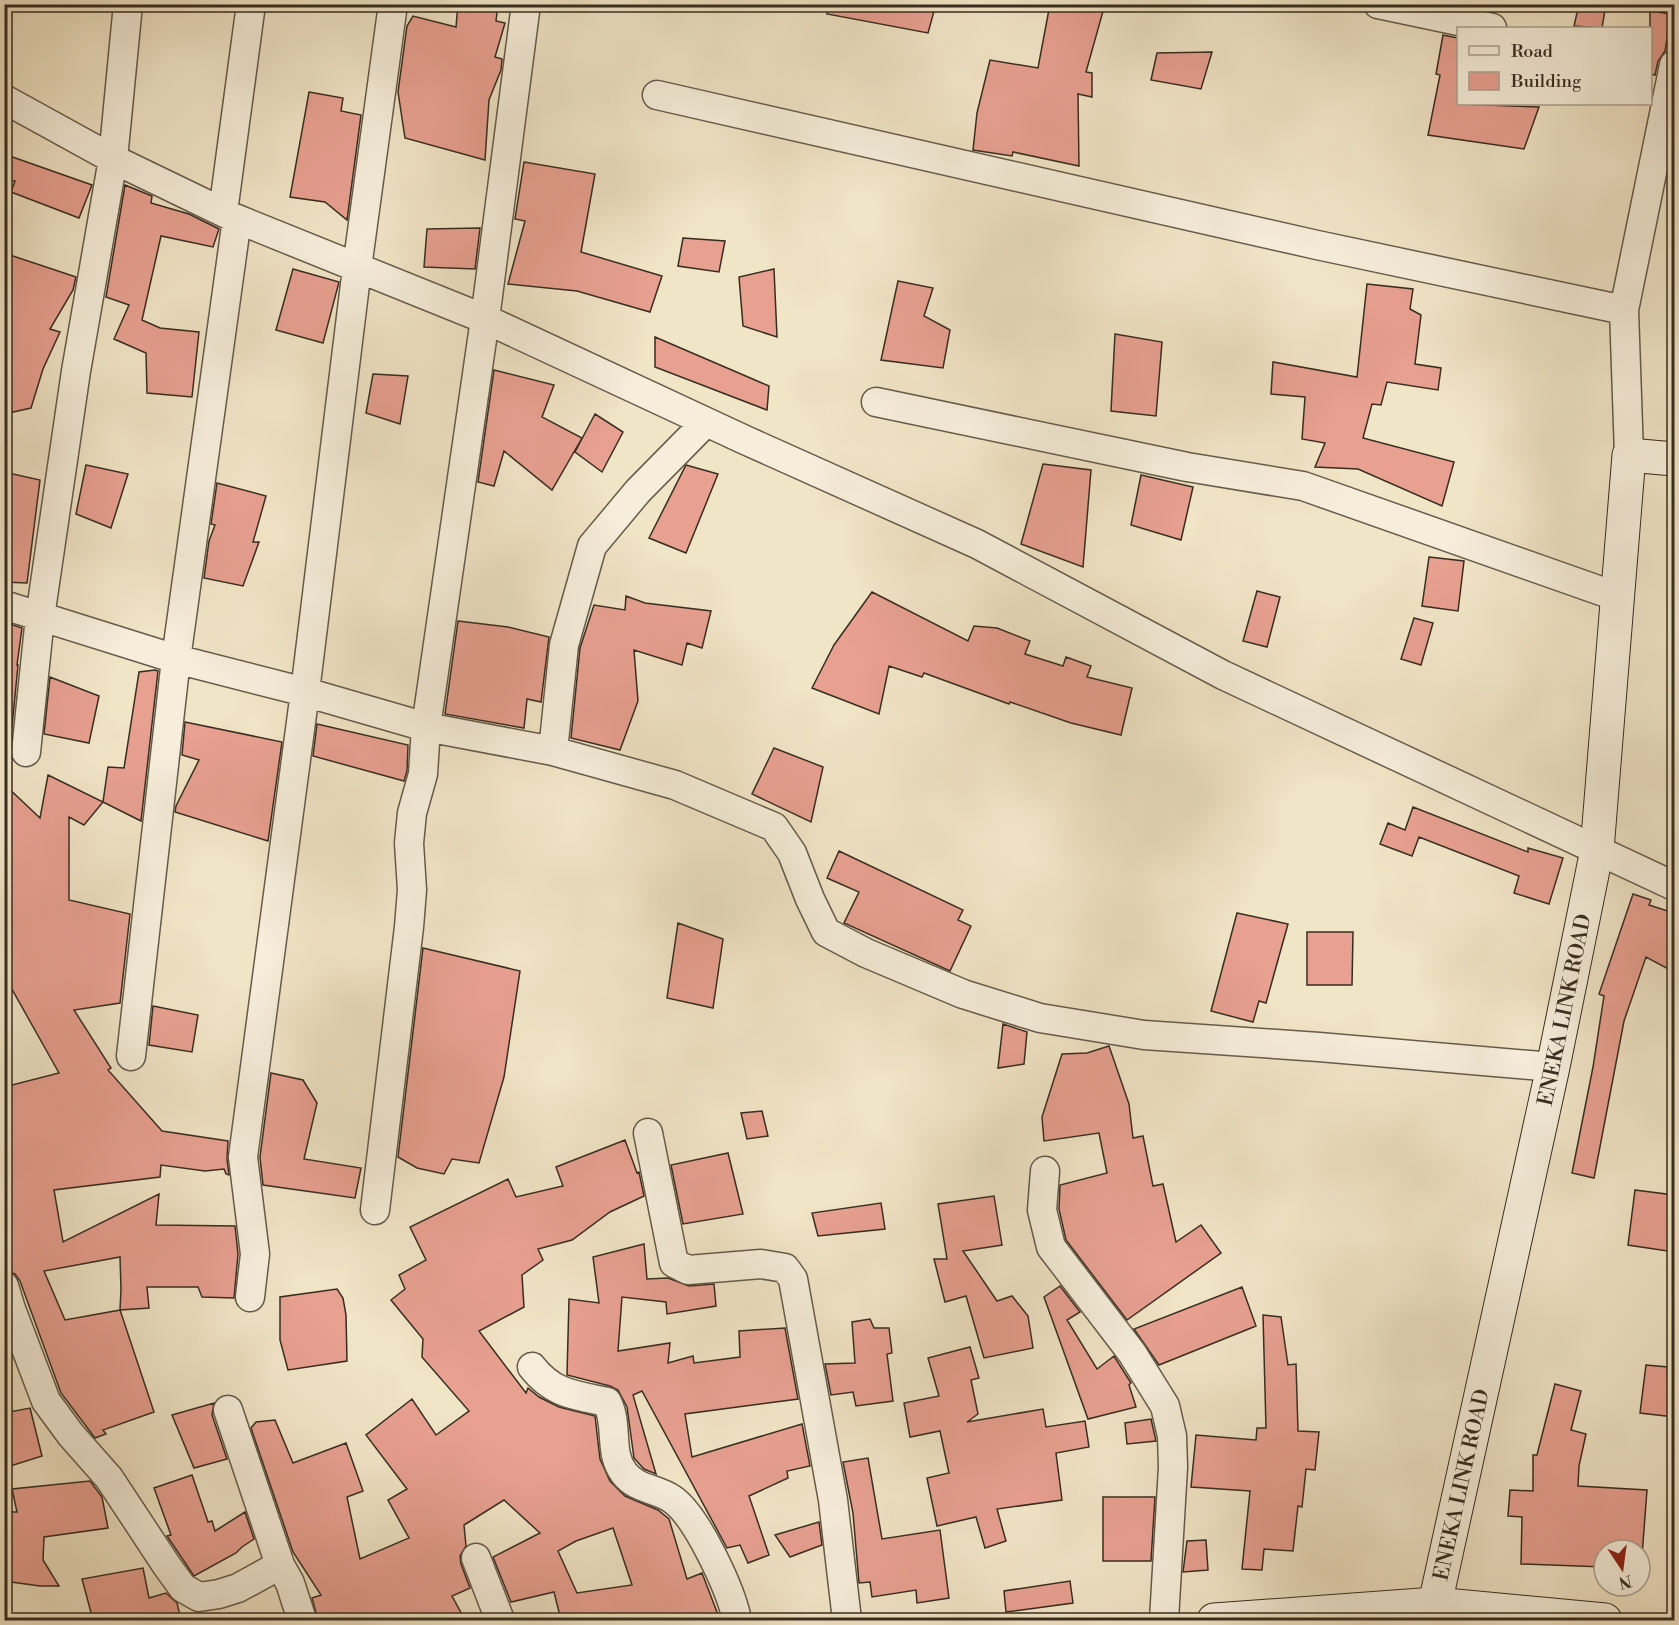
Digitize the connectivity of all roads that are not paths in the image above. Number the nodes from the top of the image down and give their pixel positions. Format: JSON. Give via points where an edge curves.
{"nodes":[{"id":1,"x":128,"y":4,"type":"edge"},
{"id":2,"x":251,"y":4,"type":"edge"},
{"id":3,"x":393,"y":4,"type":"edge"},
{"id":4,"x":526,"y":4,"type":"edge"},
{"id":5,"x":1378,"y":4,"type":"edge"},
{"id":6,"x":1487,"y":27,"type":"edge"},
{"id":7,"x":1668,"y":67,"type":"edge"},
{"id":8,"x":657,"y":95,"type":"dead end"},
{"id":9,"x":4,"y":99,"type":"edge"},
{"id":10,"x":113,"y":159,"type":"junction"},
{"id":11,"x":230,"y":215,"type":"junction"},
{"id":12,"x":357,"y":268,"type":"junction"},
{"id":13,"x":1624,"y":310,"type":"junction"},
{"id":14,"x":485,"y":319,"type":"junction"},
{"id":15,"x":876,"y":402,"type":"dead end"},
{"id":16,"x":706,"y":422,"type":"junction"},
{"id":17,"x":1629,"y":455,"type":"junction"},
{"id":18,"x":1674,"y":459,"type":"edge"},
{"id":19,"x":1618,"y":597,"type":"junction"},
{"id":20,"x":4,"y":605,"type":"edge"},
{"id":21,"x":40,"y":617,"type":"junction"},
{"id":22,"x":176,"y":659,"type":"junction"},
{"id":23,"x":305,"y":692,"type":"junction"},
{"id":24,"x":426,"y":727,"type":"junction"},
{"id":25,"x":553,"y":751,"type":"junction"},
{"id":26,"x":26,"y":752,"type":"dead end"},
{"id":27,"x":1597,"y":850,"type":"junction"},
{"id":28,"x":1670,"y":879,"type":"edge"},
{"id":29,"x":131,"y":1056,"type":"dead end"},
{"id":30,"x":1553,"y":1067,"type":"junction"},
{"id":31,"x":648,"y":1133,"type":"dead end"},
{"id":32,"x":1044,"y":1170,"type":"dead end"},
{"id":33,"x":375,"y":1210,"type":"dead end"},
{"id":34,"x":4,"y":1286,"type":"edge"},
{"id":35,"x":250,"y":1297,"type":"dead end"},
{"id":36,"x":532,"y":1367,"type":"dead end"},
{"id":37,"x":228,"y":1410,"type":"dead end"},
{"id":38,"x":476,"y":1558,"type":"dead end"},
{"id":39,"x":280,"y":1565,"type":"junction"},
{"id":40,"x":1435,"y":1604,"type":"junction"},
{"id":41,"x":1396,"y":1614,"type":"edge"},
{"id":42,"x":302,"y":1620,"type":"edge"},
{"id":43,"x":500,"y":1620,"type":"edge"},
{"id":44,"x":737,"y":1620,"type":"edge"},
{"id":45,"x":847,"y":1620,"type":"edge"},
{"id":46,"x":1164,"y":1620,"type":"edge"},
{"id":47,"x":1214,"y":1620,"type":"edge"},
{"id":48,"x":1605,"y":1620,"type":"edge"}],
"edges":[{"from":1,"to":10,"type":"street"},
{"from":2,"to":11,"type":"street"},
{"from":3,"to":12,"type":"street"},
{"from":4,"to":14,"type":"street"},
{"from":5,"to":6,"type":"street"},
{"from":7,"to":13,"type":"street"},
{"from":8,"to":13,"type":"street","via":[[1317,245]]},
{"from":9,"to":10,"type":"street"},
{"from":10,"to":11,"type":"street"},
{"from":10,"to":21,"type":"street","via":[[76,371]]},
{"from":11,"to":12,"type":"street"},
{"from":11,"to":22,"type":"street"},
{"from":12,"to":14,"type":"street"},
{"from":12,"to":23,"type":"street"},
{"from":13,"to":17,"type":"street"},
{"from":14,"to":16,"type":"street"},
{"from":14,"to":24,"type":"street"},
{"from":15,"to":19,"type":"street","via":[[1187,467],[1303,486]]},
{"from":16,"to":25,"type":"street","via":[[638,491],[592,546],[564,645]]},
{"from":16,"to":27,"type":"street","via":[[977,544],[1223,675]]},
{"from":17,"to":18,"type":"street"},
{"from":17,"to":19,"type":"street","name":"ENEKA LINK ROAD"},
{"from":19,"to":27,"type":"street","name":"ENEKA LINK ROAD"},
{"from":20,"to":21,"type":"street"},
{"from":21,"to":22,"type":"street"},
{"from":21,"to":26,"type":"street"},
{"from":22,"to":23,"type":"street"},
{"from":22,"to":29,"type":"street"},
{"from":23,"to":24,"type":"street"},
{"from":23,"to":35,"type":"street","via":[[243,1157],[255,1254]]},
{"from":24,"to":25,"type":"street"},
{"from":24,"to":33,"type":"street","via":[[423,774],[412,813],[409,927]]},
{"from":25,"to":30,"type":"street","via":[[675,785],[774,827],[792,853],[826,932],[963,994],[1040,1018],[1144,1035]]},
{"from":27,"to":28,"type":"street"},
{"from":27,"to":30,"type":"street","name":"ENEKA LINK ROAD"},
{"from":30,"to":40,"type":"street","name":"ENEKA LINK ROAD"},
{"from":31,"to":45,"type":"street","via":[[674,1263],[688,1270],[761,1264],[785,1268],[793,1279],[833,1500]]},
{"from":32,"to":46,"type":"street","via":[[1042,1210],[1051,1247],[1126,1344],[1165,1406],[1172,1436],[1173,1467]]},
{"from":34,"to":39,"type":"street","via":[[46,1401],[109,1478],[183,1588],[199,1597],[219,1594]]},
{"from":36,"to":44,"type":"street","via":[[543,1381],[559,1390],[607,1402],[612,1412],[617,1462],[635,1484],[671,1498],[687,1511],[734,1606]]},
{"from":37,"to":39,"type":"street"},
{"from":38,"to":43,"type":"street"},
{"from":39,"to":42,"type":"street"},
{"from":40,"to":41,"type":"street"},
{"from":40,"to":48,"type":"street"},
{"from":41,"to":47,"type":"street"}]}
